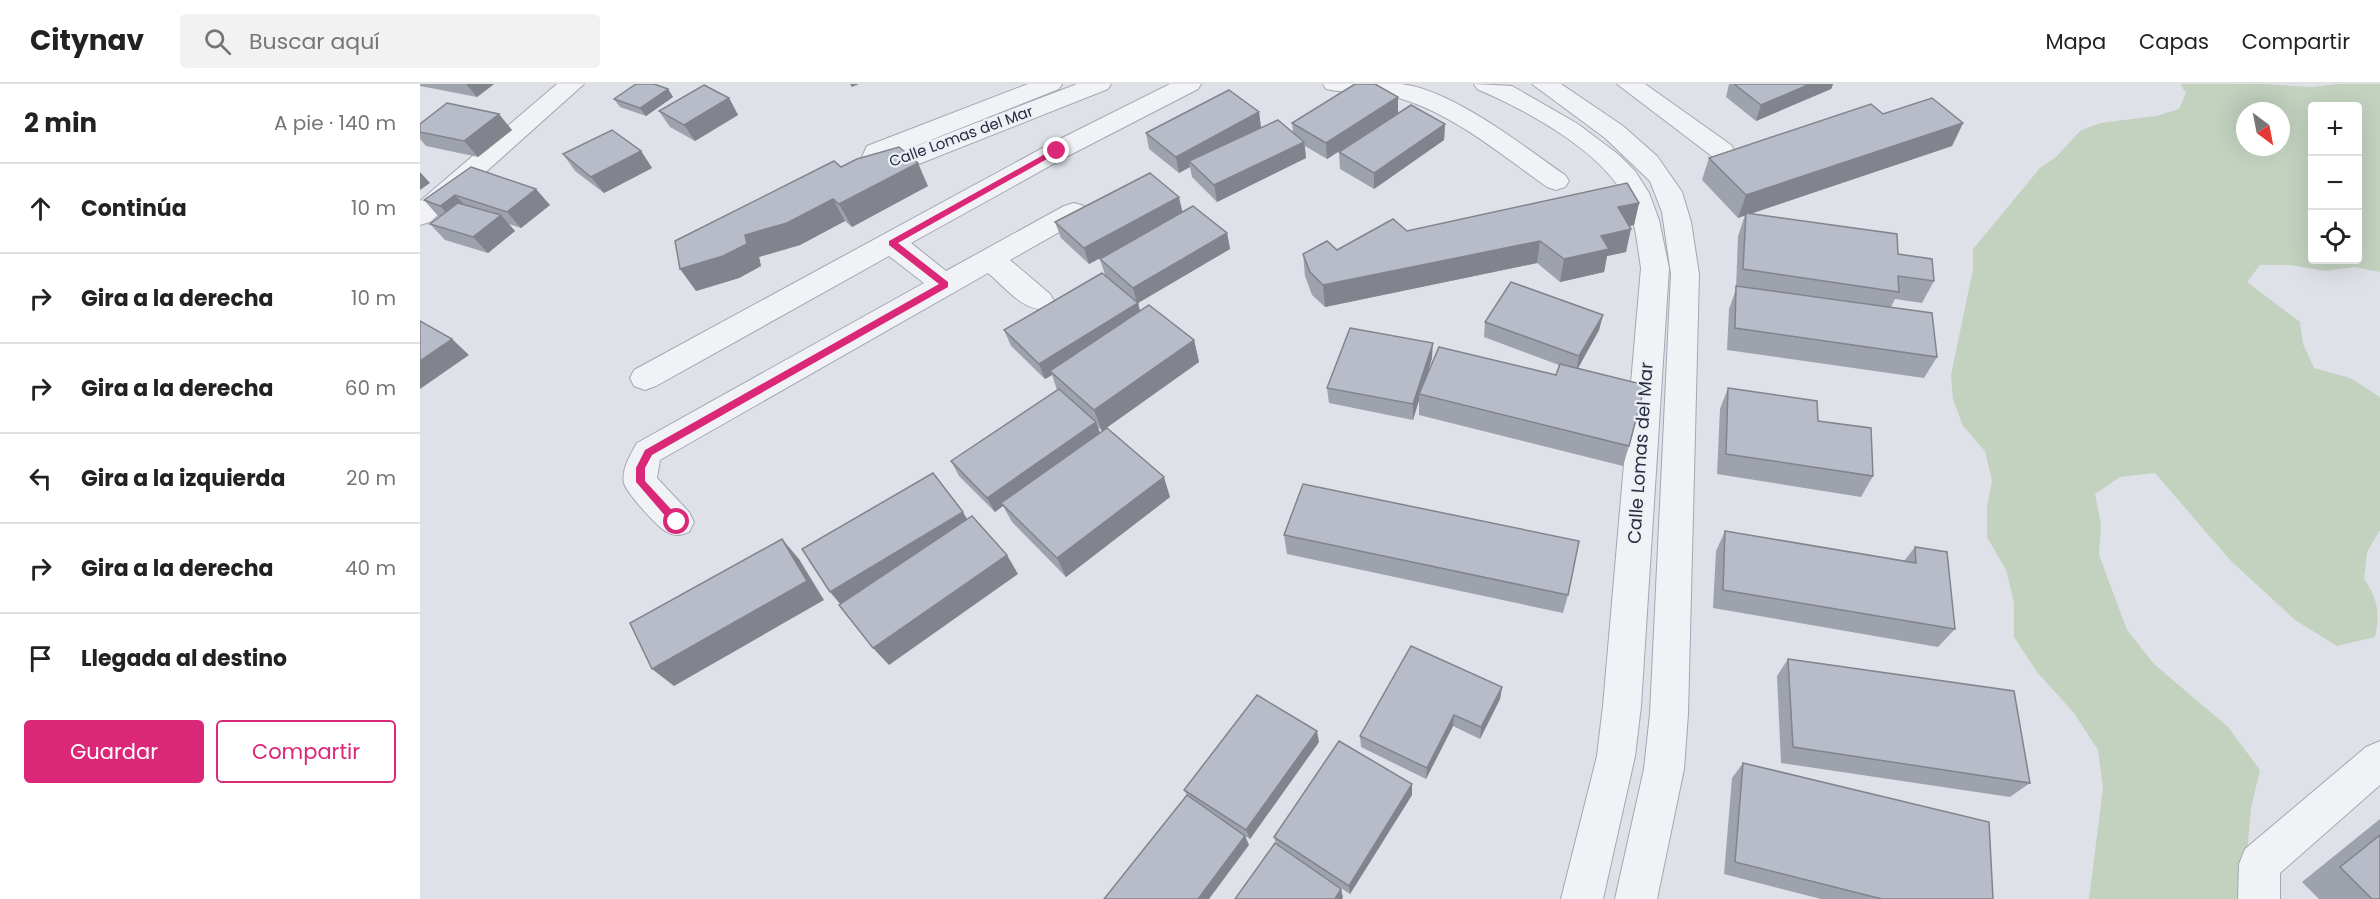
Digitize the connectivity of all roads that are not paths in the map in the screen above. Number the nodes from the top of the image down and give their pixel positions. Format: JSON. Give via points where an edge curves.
{"nodes":[{"id":1,"x":572,"y":84,"type":"edge"},
{"id":2,"x":1050,"y":84,"type":"edge"},
{"id":3,"x":1099,"y":84,"type":"edge"},
{"id":4,"x":1189,"y":84,"type":"edge"},
{"id":5,"x":1335,"y":84,"type":"edge"},
{"id":6,"x":1486,"y":84,"type":"edge"},
{"id":7,"x":1629,"y":84,"type":"edge"},
{"id":8,"x":1556,"y":94,"type":"edge"},
{"id":9,"x":1014,"y":107,"type":"junction"},
{"id":10,"x":1057,"y":151,"type":"junction"},
{"id":11,"x":1722,"y":151,"type":"edge"},
{"id":12,"x":1556,"y":181,"type":"dead end"},
{"id":13,"x":1074,"y":212,"type":"edge"},
{"id":14,"x":420,"y":216,"type":"edge"},
{"id":15,"x":892,"y":243,"type":"junction"},
{"id":16,"x":990,"y":260,"type":"junction"},
{"id":17,"x":945,"y":285,"type":"junction"},
{"id":18,"x":1040,"y":301,"type":"dead end"},
{"id":19,"x":645,"y":378,"type":"dead end"},
{"id":20,"x":677,"y":522,"type":"dead end"},
{"id":21,"x":2380,"y":760,"type":"edge"},
{"id":22,"x":1582,"y":899,"type":"edge"},
{"id":23,"x":1636,"y":899,"type":"edge"},
{"id":24,"x":2259,"y":899,"type":"edge"}],
"edges":[{"from":1,"to":14,"type":"street"},
{"from":2,"to":9,"type":"street","name":"Calle Lomas del Mar"},
{"from":3,"to":9,"type":"street","name":"Calle Lomas del Mar"},
{"from":4,"to":10,"type":"street"},
{"from":5,"to":12,"type":"street","via":[[1398,90],[1423,99],[1459,117]]},
{"from":6,"to":8,"type":"street","name":"Calle Lomas del Mar"},
{"from":7,"to":11,"type":"street"},
{"from":8,"to":22,"type":"street","name":"Calle Lomas del Mar","via":[[1600,154],[1635,192],[1646,220],[1654,268],[1622,706],[1616,756]]},
{"from":8,"to":23,"type":"street","name":"Calle Lomas del Mar","via":[[1648,161],[1669,190],[1678,220],[1684,274],[1669,714],[1664,769]]},
{"from":9,"to":10,"type":"street"},
{"from":10,"to":15,"type":"street"},
{"from":13,"to":16,"type":"street"},
{"from":15,"to":17,"type":"street"},
{"from":15,"to":19,"type":"street"},
{"from":16,"to":17,"type":"street"},
{"from":16,"to":18,"type":"street"},
{"from":17,"to":20,"type":"street","via":[[648,452],[640,482]]},
{"from":21,"to":24,"type":"street","via":[[2260,864]]}]}
